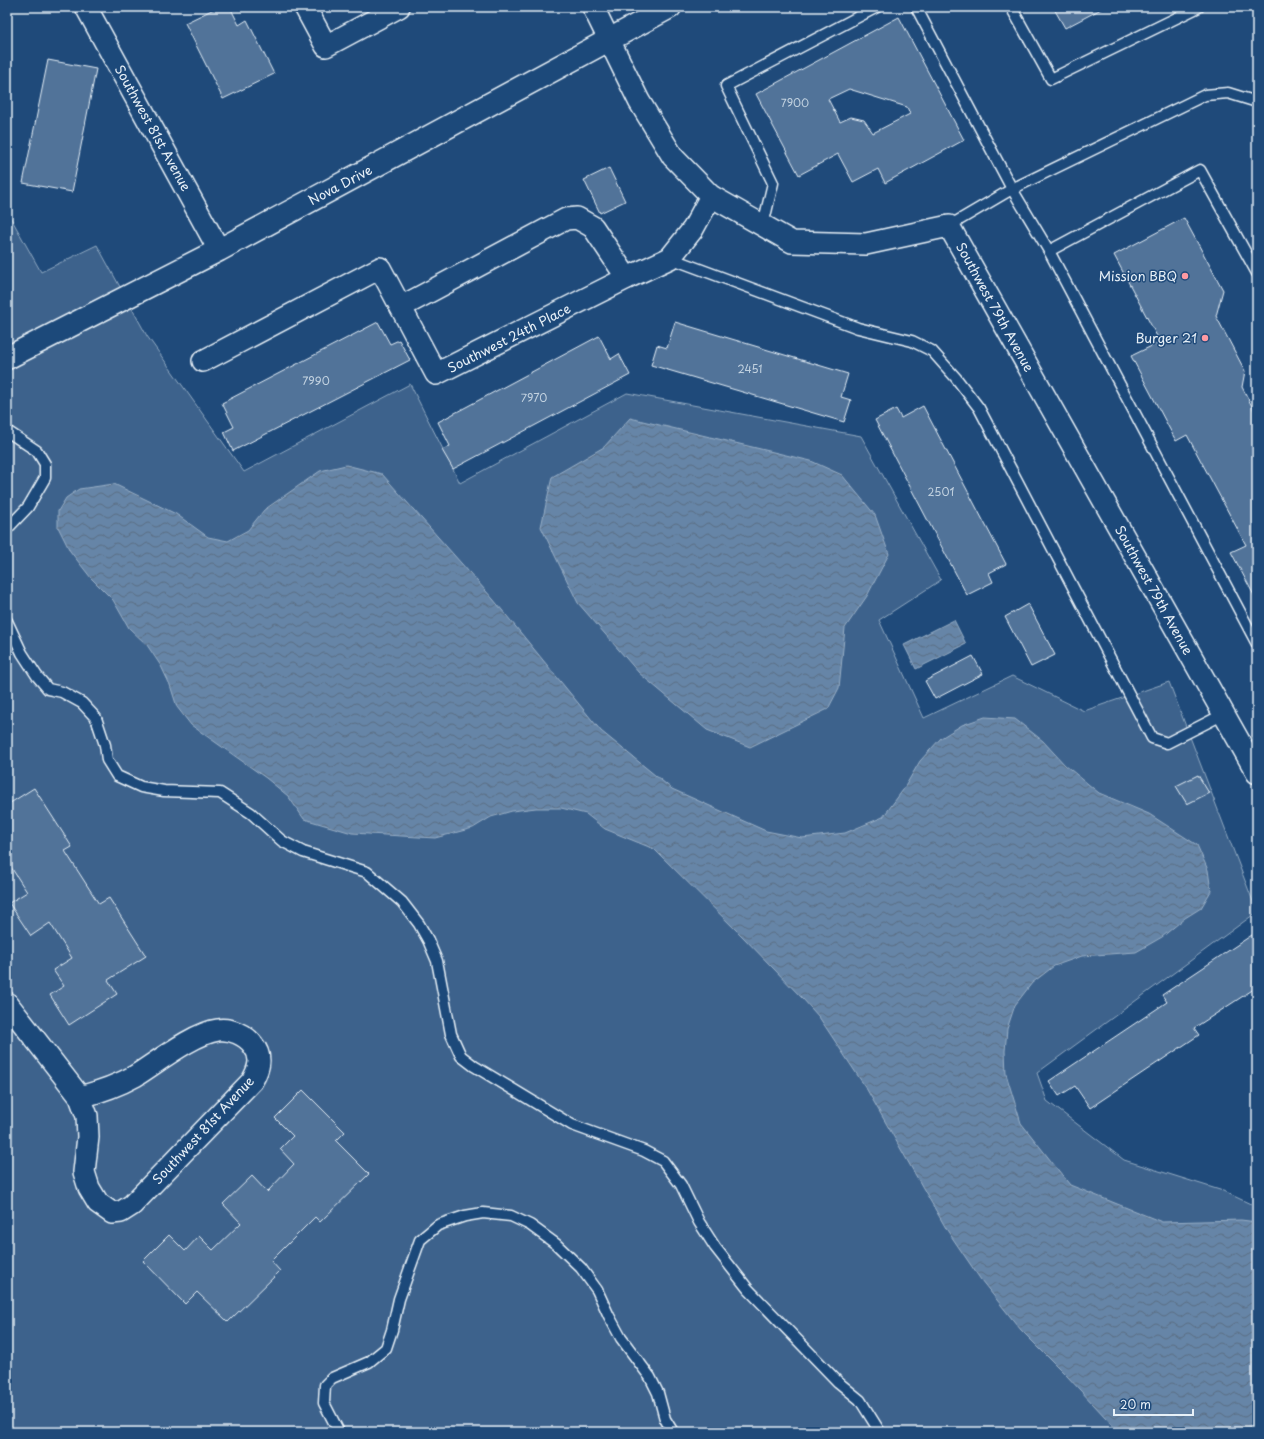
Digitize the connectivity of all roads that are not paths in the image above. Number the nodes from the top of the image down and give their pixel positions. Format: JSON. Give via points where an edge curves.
{"nodes":[{"id":1,"x":86,"y":7,"type":"edge"},
{"id":2,"x":305,"y":7,"type":"edge"},
{"id":3,"x":399,"y":7,"type":"edge"},
{"id":4,"x":593,"y":7,"type":"edge"},
{"id":5,"x":670,"y":7,"type":"edge"},
{"id":6,"x":877,"y":7,"type":"edge"},
{"id":7,"x":916,"y":7,"type":"edge"},
{"id":8,"x":1011,"y":7,"type":"edge"},
{"id":9,"x":1199,"y":7,"type":"edge"},
{"id":10,"x":609,"y":39,"type":"junction"},
{"id":11,"x":1257,"y":102,"type":"edge"},
{"id":12,"x":1012,"y":189,"type":"junction"},
{"id":13,"x":711,"y":196,"type":"junction"},
{"id":14,"x":763,"y":226,"type":"junction"},
{"id":15,"x":949,"y":226,"type":"junction"},
{"id":16,"x":219,"y":250,"type":"junction"},
{"id":17,"x":1049,"y":251,"type":"junction"},
{"id":18,"x":670,"y":258,"type":"junction"},
{"id":19,"x":1257,"y":273,"type":"edge"},
{"id":20,"x":627,"y":278,"type":"junction"},
{"id":21,"x":401,"y":307,"type":"junction"},
{"id":22,"x":7,"y":358,"type":"edge"},
{"id":23,"x":203,"y":361,"type":"dead end"},
{"id":24,"x":7,"y":432,"type":"edge"},
{"id":25,"x":7,"y":529,"type":"edge"},
{"id":26,"x":7,"y":621,"type":"edge"},
{"id":27,"x":1257,"y":644,"type":"edge"},
{"id":28,"x":1224,"y":714,"type":"junction"},
{"id":29,"x":1257,"y":773,"type":"edge"},
{"id":30,"x":7,"y":1003,"type":"edge"},
{"id":31,"x":80,"y":1097,"type":"junction"},
{"id":32,"x":339,"y":1432,"type":"edge"},
{"id":33,"x":673,"y":1432,"type":"edge"},
{"id":34,"x":880,"y":1432,"type":"edge"}],
"edges":[{"from":1,"to":16,"type":"street","name":"Southwest 81st Avenue"},
{"from":2,"to":3,"type":"street","via":[[326,46]]},
{"from":4,"to":10,"type":"street"},
{"from":5,"to":10,"type":"street","name":"Nova Drive"},
{"from":6,"to":14,"type":"lane","via":[[726,86],[773,183]]},
{"from":7,"to":12,"type":"lane"},
{"from":8,"to":9,"type":"lane","via":[[1051,79]]},
{"from":10,"to":13,"type":"street","via":[[639,101],[673,157]]},
{"from":10,"to":16,"type":"street","name":"Nova Drive"},
{"from":11,"to":12,"type":"lane","via":[[1228,93],[1205,95]]},
{"from":12,"to":15,"type":"lane"},
{"from":12,"to":17,"type":"lane"},
{"from":13,"to":14,"type":"street"},
{"from":13,"to":18,"type":"street","name":"Southwest 24th Place","via":[[693,229]]},
{"from":14,"to":15,"type":"street","via":[[792,242],[866,244]]},
{"from":15,"to":28,"type":"street","name":"Southwest 79th Avenue"},
{"from":16,"to":22,"type":"street","name":"Nova Drive"},
{"from":17,"to":19,"type":"lane","via":[[1200,170]]},
{"from":17,"to":27,"type":"lane"},
{"from":18,"to":20,"type":"street","name":"Southwest 24th Place"},
{"from":18,"to":28,"type":"lane","via":[[858,328],[912,341],[932,351],[979,408],[1152,738],[1167,743]]},
{"from":20,"to":21,"type":"street","via":[[593,226],[576,218],[566,219]]},
{"from":20,"to":21,"type":"street","name":"Southwest 24th Place","via":[[436,374]]},
{"from":21,"to":23,"type":"street","name":"Southwest 24th Place","via":[[380,268]]},
{"from":24,"to":25,"type":"lane","via":[[37,451],[45,464],[45,478],[28,507]]},
{"from":26,"to":34,"type":"lane","via":[[22,653],[48,688],[82,703],[96,718],[107,760],[117,776],[141,787],[164,791],[220,793],[251,813],[282,842],[303,852],[367,872],[402,902],[419,924],[437,961],[451,1034],[461,1056],[572,1125],[644,1151],[663,1161],[681,1184],[699,1222],[715,1247],[748,1289],[838,1382],[860,1400]]},
{"from":28,"to":29,"type":"street","name":"Southwest 79th Avenue"},
{"from":30,"to":31,"type":"street","name":"Southwest 81st Avenue"},
{"from":31,"to":31,"type":"street","name":"Southwest 81st Avenue","via":[[87,1116],[88,1137],[84,1172],[89,1188],[98,1203],[112,1213],[121,1212],[132,1205],[252,1081],[259,1069],[259,1056],[244,1036],[219,1030],[205,1033],[134,1076],[105,1090]]},
{"from":32,"to":33,"type":"lane","via":[[324,1403],[325,1385],[332,1378],[369,1362],[386,1348],[399,1299],[420,1240],[438,1225],[483,1213],[511,1216],[530,1225],[556,1244],[581,1268],[597,1290],[621,1338],[650,1378],[658,1393],[665,1419]]}]}
